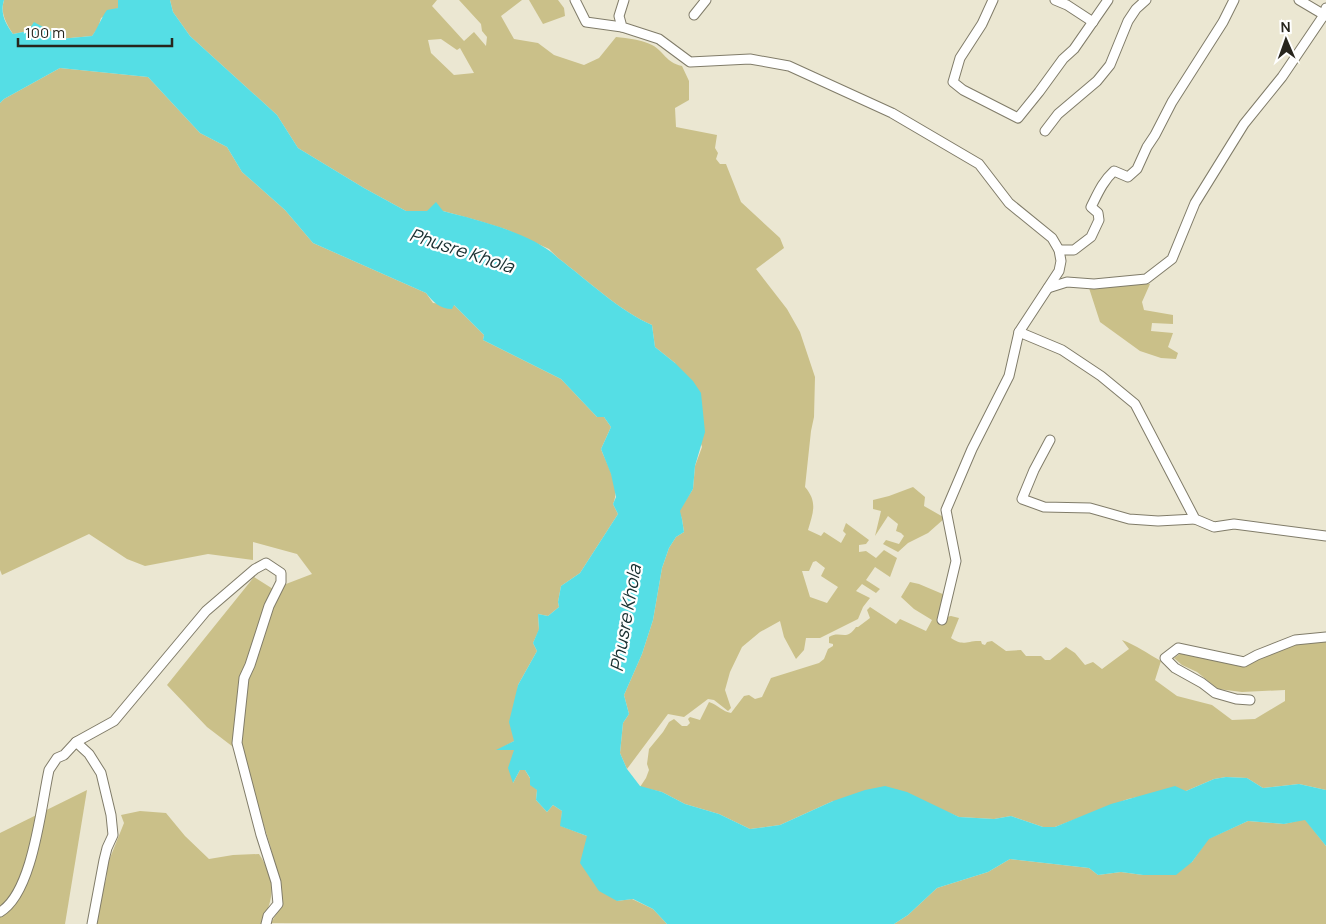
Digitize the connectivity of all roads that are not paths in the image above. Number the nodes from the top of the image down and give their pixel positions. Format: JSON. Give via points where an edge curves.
{"nodes":[{"id":1,"x":575,"y":0,"type":"edge"},
{"id":2,"x":624,"y":0,"type":"edge"},
{"id":3,"x":706,"y":0,"type":"edge"},
{"id":4,"x":993,"y":0,"type":"edge"},
{"id":5,"x":1055,"y":0,"type":"edge"},
{"id":6,"x":1108,"y":0,"type":"edge"},
{"id":7,"x":1146,"y":0,"type":"edge"},
{"id":8,"x":1234,"y":0,"type":"edge"},
{"id":9,"x":1299,"y":0,"type":"edge"},
{"id":10,"x":1325,"y":13,"type":"edge"},
{"id":11,"x":694,"y":15,"type":"dead end"},
{"id":12,"x":1093,"y":22,"type":"junction"},
{"id":13,"x":622,"y":27,"type":"junction"},
{"id":14,"x":1045,"y":131,"type":"dead end"},
{"id":15,"x":1059,"y":250,"type":"junction"},
{"id":16,"x":1048,"y":288,"type":"junction"},
{"id":17,"x":1019,"y":332,"type":"junction"},
{"id":18,"x":1050,"y":440,"type":"dead end"},
{"id":19,"x":1195,"y":518,"type":"junction"},
{"id":20,"x":1326,"y":536,"type":"edge"},
{"id":21,"x":942,"y":620,"type":"dead end"},
{"id":22,"x":1326,"y":637,"type":"edge"},
{"id":23,"x":1250,"y":700,"type":"dead end"},
{"id":24,"x":76,"y":742,"type":"junction"},
{"id":25,"x":0,"y":912,"type":"edge"},
{"id":26,"x":92,"y":924,"type":"edge"},
{"id":27,"x":266,"y":924,"type":"edge"}],
"edges":[{"from":1,"to":13,"type":"street","via":[[586,22]]},
{"from":2,"to":13,"type":"street","via":[[619,16]]},
{"from":3,"to":11,"type":"street"},
{"from":4,"to":12,"type":"street","via":[[960,58],[953,82],[1018,118]]},
{"from":5,"to":12,"type":"street"},
{"from":6,"to":12,"type":"street"},
{"from":7,"to":14,"type":"street","via":[[1128,21],[1110,65],[1097,81],[1058,114]]},
{"from":8,"to":15,"type":"street","via":[[1172,102],[1137,169],[1128,177],[1114,171],[1101,186],[1091,207],[1100,220],[1091,237],[1074,250]]},
{"from":9,"to":10,"type":"street"},
{"from":10,"to":16,"type":"street","via":[[1282,77],[1244,124],[1195,203],[1172,259],[1146,279],[1102,284],[1068,282]]},
{"from":13,"to":15,"type":"street","via":[[659,40],[690,62],[750,59],[789,66],[892,113],[979,164],[1009,204],[1038,225]]},
{"from":15,"to":16,"type":"street","via":[[1059,271]]},
{"from":16,"to":17,"type":"street"},
{"from":17,"to":19,"type":"street","via":[[1062,350],[1135,404]]},
{"from":17,"to":21,"type":"street","via":[[1009,376],[946,510],[956,561]]},
{"from":18,"to":19,"type":"street","via":[[1022,499],[1044,507],[1090,508],[1129,519],[1158,522]]},
{"from":19,"to":20,"type":"street","via":[[1214,526],[1234,524]]},
{"from":22,"to":23,"type":"street","via":[[1296,640],[1244,662],[1178,648],[1165,658],[1215,694]]},
{"from":24,"to":25,"type":"street","via":[[57,758],[49,770],[28,869],[19,889]]},
{"from":24,"to":26,"type":"street","via":[[89,754],[101,773],[113,835],[104,860]]},
{"from":24,"to":27,"type":"street","via":[[114,721],[206,611],[255,568],[266,562],[281,573],[281,582],[269,606],[244,678],[237,743],[276,882],[278,904]]}]}
